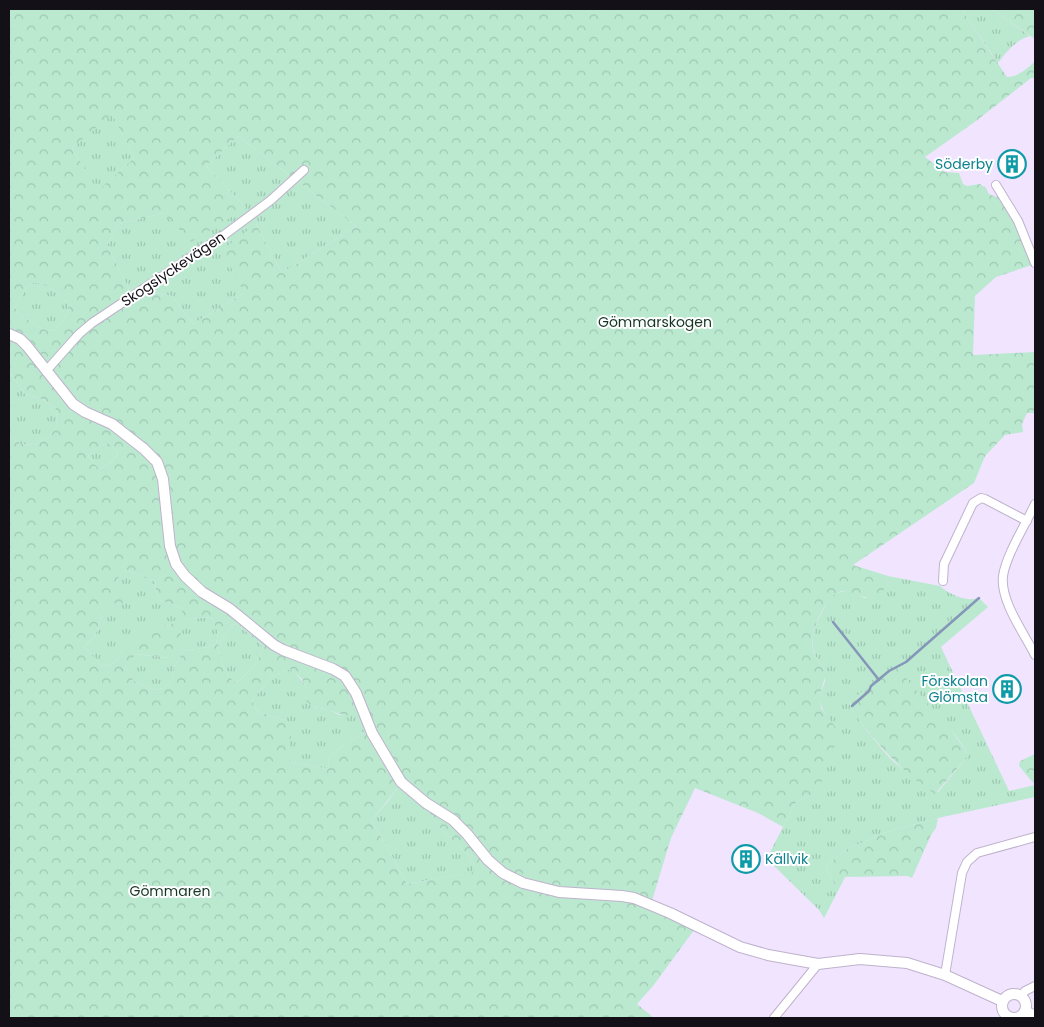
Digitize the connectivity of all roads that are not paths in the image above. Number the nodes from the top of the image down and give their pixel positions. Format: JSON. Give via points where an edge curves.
{"nodes":[{"id":1,"x":304,"y":170,"type":"dead end"},
{"id":2,"x":996,"y":185,"type":"dead end"},
{"id":3,"x":1035,"y":262,"type":"edge"},
{"id":4,"x":9,"y":334,"type":"edge"},
{"id":5,"x":46,"y":371,"type":"junction"},
{"id":6,"x":1035,"y":504,"type":"edge"},
{"id":7,"x":1027,"y":521,"type":"junction"},
{"id":8,"x":943,"y":581,"type":"dead end"},
{"id":9,"x":1035,"y":654,"type":"edge"},
{"id":10,"x":1035,"y":837,"type":"edge"},
{"id":11,"x":818,"y":964,"type":"junction"},
{"id":12,"x":945,"y":975,"type":"junction"},
{"id":13,"x":1035,"y":986,"type":"edge"},
{"id":14,"x":1021,"y":996,"type":"junction"},
{"id":15,"x":1002,"y":1001,"type":"junction"},
{"id":16,"x":1025,"y":1011,"type":"junction"},
{"id":17,"x":1035,"y":1016,"type":"edge"},
{"id":18,"x":774,"y":1018,"type":"edge"},
{"id":19,"x":1009,"y":1018,"type":"edge"}],
"edges":[{"from":1,"to":5,"type":"street","name":"Skogslyckevägen","via":[[230,231],[79,334]]},
{"from":2,"to":3,"type":"street","via":[[1018,221]]},
{"from":4,"to":5,"type":"street","via":[[24,342]]},
{"from":5,"to":11,"type":"street","via":[[73,404],[112,424],[156,462],[163,479],[170,546],[176,564],[185,576],[274,646],[345,676],[356,693],[372,733],[401,782],[453,820],[488,860],[504,873],[523,883],[559,892],[634,898],[740,948]]},
{"from":6,"to":7,"type":"street"},
{"from":7,"to":8,"type":"street","via":[[986,499],[977,500],[944,564]]},
{"from":7,"to":9,"type":"street","via":[[1009,557],[1003,583],[1008,604]]},
{"from":10,"to":12,"type":"street","via":[[977,853],[966,862]]},
{"from":11,"to":12,"type":"street","via":[[884,960]]},
{"from":11,"to":18,"type":"street"},
{"from":12,"to":15,"type":"street"},
{"from":13,"to":14,"type":"street"},
{"from":14,"to":15,"type":"street","via":[[1008,995]]},
{"from":14,"to":16,"type":"street"},
{"from":15,"to":19,"type":"street","via":[[1001,1008]]},
{"from":16,"to":17,"type":"street"},
{"from":16,"to":19,"type":"street","via":[[1022,1016]]}]}
